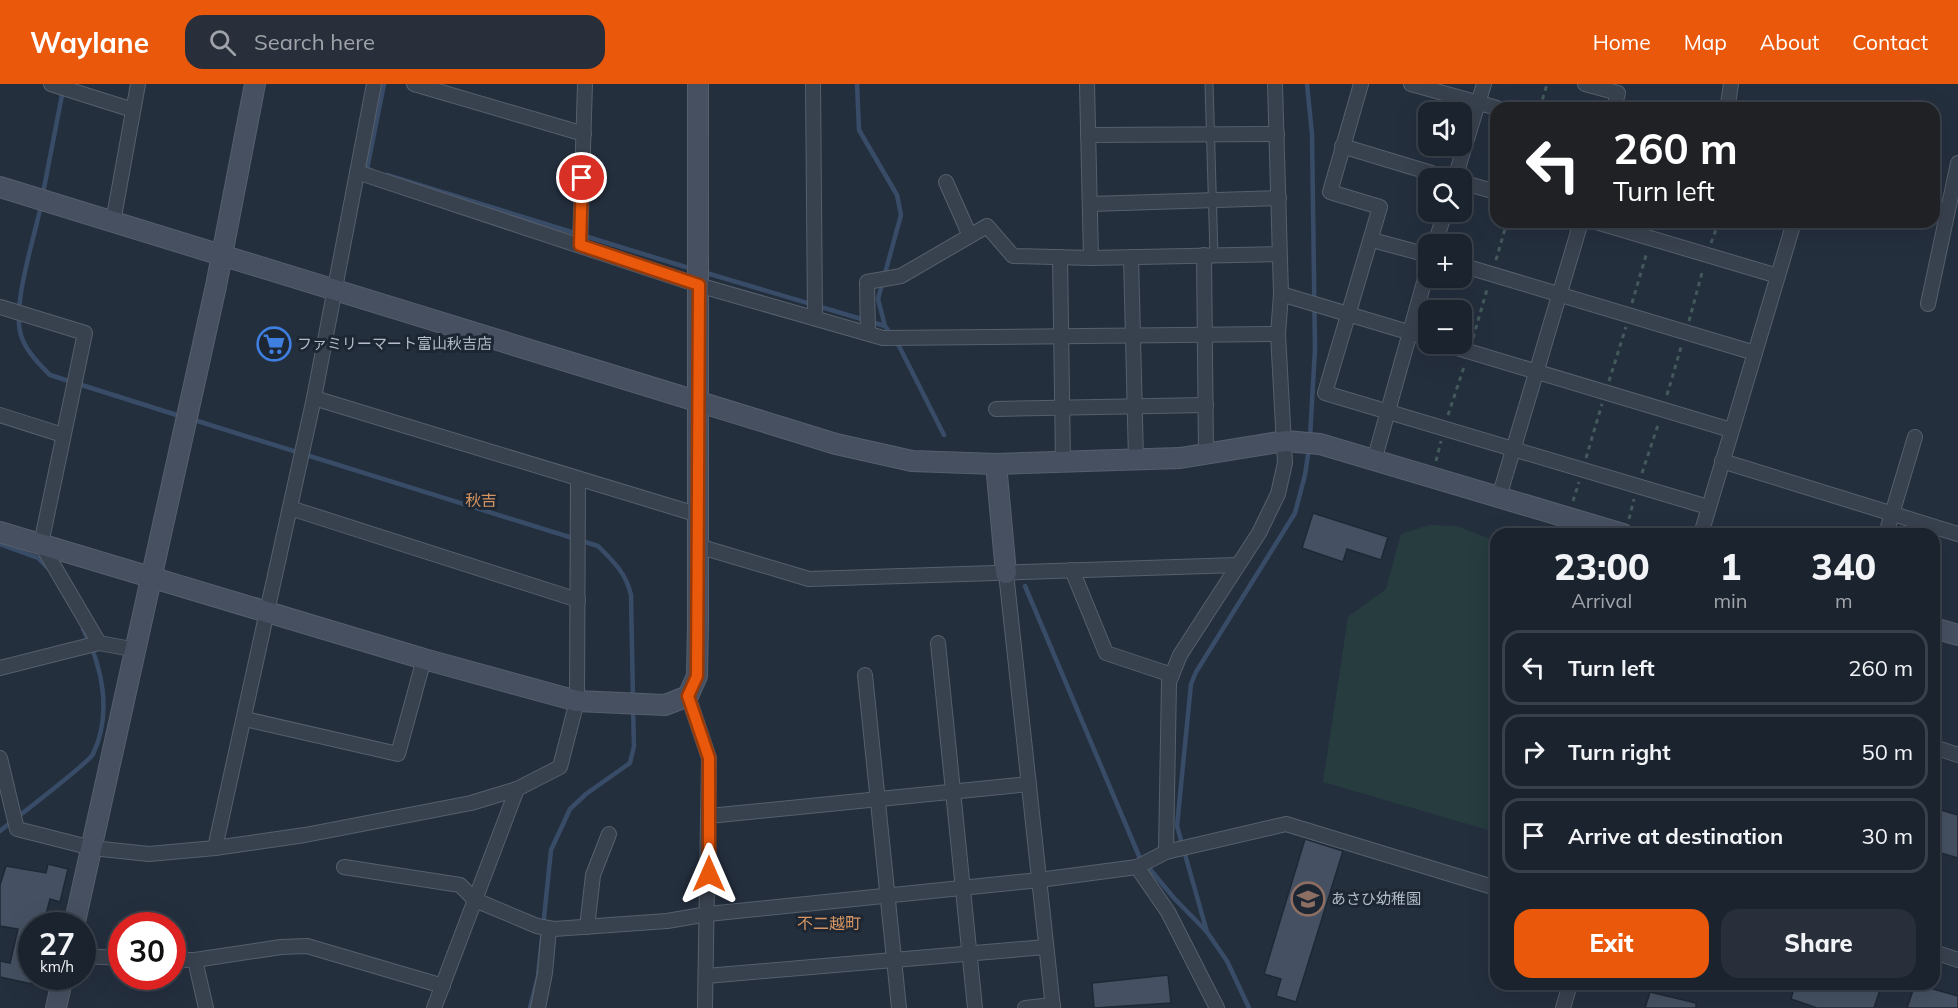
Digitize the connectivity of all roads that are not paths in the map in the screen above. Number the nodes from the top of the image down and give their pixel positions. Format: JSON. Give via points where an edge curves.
{"nodes":[{"id":1,"x":52,"y":84,"type":"edge"},
{"id":2,"x":138,"y":84,"type":"edge"},
{"id":3,"x":255,"y":84,"type":"edge"},
{"id":4,"x":374,"y":84,"type":"edge"},
{"id":5,"x":414,"y":84,"type":"edge"},
{"id":6,"x":585,"y":84,"type":"edge"},
{"id":7,"x":698,"y":84,"type":"edge"},
{"id":8,"x":813,"y":84,"type":"edge"},
{"id":9,"x":1087,"y":84,"type":"edge"},
{"id":10,"x":1209,"y":84,"type":"edge"},
{"id":11,"x":1275,"y":84,"type":"edge"},
{"id":12,"x":1361,"y":84,"type":"edge"},
{"id":13,"x":1411,"y":84,"type":"edge"},
{"id":14,"x":1484,"y":84,"type":"edge"},
{"id":15,"x":1585,"y":84,"type":"edge"},
{"id":16,"x":1731,"y":84,"type":"edge"},
{"id":17,"x":1478,"y":102,"type":"junction"},
{"id":18,"x":1616,"y":102,"type":"edge"},
{"id":19,"x":1728,"y":102,"type":"edge"},
{"id":20,"x":1490,"y":106,"type":"edge"},
{"id":21,"x":133,"y":110,"type":"junction"},
{"id":22,"x":584,"y":134,"type":"junction"},
{"id":23,"x":1211,"y":134,"type":"junction"},
{"id":24,"x":1277,"y":134,"type":"junction"},
{"id":25,"x":1088,"y":135,"type":"junction"},
{"id":26,"x":1342,"y":146,"type":"junction"},
{"id":27,"x":1958,"y":163,"type":"edge"},
{"id":28,"x":1458,"y":168,"type":"edge"},
{"id":29,"x":1418,"y":169,"type":"edge"},
{"id":30,"x":357,"y":172,"type":"junction"},
{"id":31,"x":946,"y":182,"type":"dead end"},
{"id":32,"x":1472,"y":185,"type":"edge"},
{"id":33,"x":0,"y":187,"type":"edge"},
{"id":34,"x":1490,"y":190,"type":"edge"},
{"id":35,"x":1279,"y":198,"type":"junction"},
{"id":36,"x":1212,"y":200,"type":"junction"},
{"id":37,"x":1090,"y":204,"type":"junction"},
{"id":38,"x":1940,"y":216,"type":"edge"},
{"id":39,"x":113,"y":222,"type":"junction"},
{"id":40,"x":1579,"y":228,"type":"edge"},
{"id":41,"x":1616,"y":228,"type":"edge"},
{"id":42,"x":1792,"y":228,"type":"edge"},
{"id":43,"x":1938,"y":228,"type":"edge"},
{"id":44,"x":970,"y":236,"type":"junction"},
{"id":45,"x":1372,"y":240,"type":"junction"},
{"id":46,"x":580,"y":245,"type":"junction"},
{"id":47,"x":1418,"y":252,"type":"edge"},
{"id":48,"x":1279,"y":254,"type":"junction"},
{"id":49,"x":223,"y":255,"type":"junction"},
{"id":50,"x":1209,"y":255,"type":"junction"},
{"id":51,"x":1060,"y":257,"type":"junction"},
{"id":52,"x":1131,"y":257,"type":"junction"},
{"id":53,"x":1092,"y":258,"type":"junction"},
{"id":54,"x":1472,"y":268,"type":"edge"},
{"id":55,"x":1778,"y":276,"type":"junction"},
{"id":56,"x":699,"y":285,"type":"junction"},
{"id":57,"x":1422,"y":288,"type":"edge"},
{"id":58,"x":336,"y":289,"type":"junction"},
{"id":59,"x":1281,"y":294,"type":"junction"},
{"id":60,"x":1559,"y":294,"type":"junction"},
{"id":61,"x":1928,"y":304,"type":"dead end"},
{"id":62,"x":7,"y":309,"type":"edge"},
{"id":63,"x":1348,"y":315,"type":"junction"},
{"id":64,"x":815,"y":317,"type":"junction"},
{"id":65,"x":868,"y":333,"type":"junction"},
{"id":66,"x":1410,"y":333,"type":"junction"},
{"id":67,"x":1278,"y":334,"type":"junction"},
{"id":68,"x":1204,"y":335,"type":"junction"},
{"id":69,"x":1418,"y":335,"type":"edge"},
{"id":70,"x":1061,"y":336,"type":"junction"},
{"id":71,"x":1133,"y":336,"type":"junction"},
{"id":72,"x":1472,"y":352,"type":"edge"},
{"id":73,"x":1755,"y":353,"type":"junction"},
{"id":74,"x":1538,"y":372,"type":"junction"},
{"id":75,"x":314,"y":399,"type":"junction"},
{"id":76,"x":699,"y":403,"type":"junction"},
{"id":77,"x":1206,"y":405,"type":"junction"},
{"id":78,"x":1135,"y":406,"type":"junction"},
{"id":79,"x":1062,"y":407,"type":"junction"},
{"id":80,"x":996,"y":409,"type":"dead end"},
{"id":81,"x":1387,"y":410,"type":"junction"},
{"id":82,"x":0,"y":415,"type":"edge"},
{"id":83,"x":1731,"y":430,"type":"junction"},
{"id":84,"x":63,"y":435,"type":"junction"},
{"id":85,"x":1915,"y":437,"type":"dead end"},
{"id":86,"x":1285,"y":441,"type":"junction"},
{"id":87,"x":1514,"y":448,"type":"junction"},
{"id":88,"x":1206,"y":453,"type":"junction"},
{"id":89,"x":1136,"y":460,"type":"junction"},
{"id":90,"x":1374,"y":461,"type":"junction"},
{"id":91,"x":1722,"y":461,"type":"junction"},
{"id":92,"x":1063,"y":463,"type":"junction"},
{"id":93,"x":996,"y":464,"type":"junction"},
{"id":94,"x":578,"y":479,"type":"junction"},
{"id":95,"x":1499,"y":497,"type":"junction"},
{"id":96,"x":290,"y":507,"type":"junction"},
{"id":97,"x":1708,"y":507,"type":"junction"},
{"id":98,"x":1892,"y":514,"type":"junction"},
{"id":99,"x":699,"y":515,"type":"junction"},
{"id":100,"x":1620,"y":528,"type":"edge"},
{"id":101,"x":1703,"y":528,"type":"edge"},
{"id":102,"x":1888,"y":528,"type":"edge"},
{"id":103,"x":1938,"y":528,"type":"edge"},
{"id":104,"x":1940,"y":529,"type":"edge"},
{"id":105,"x":0,"y":532,"type":"edge"},
{"id":106,"x":1958,"y":534,"type":"edge"},
{"id":107,"x":41,"y":544,"type":"junction"},
{"id":108,"x":698,"y":546,"type":"junction"},
{"id":109,"x":1236,"y":565,"type":"junction"},
{"id":110,"x":1072,"y":570,"type":"junction"},
{"id":111,"x":1006,"y":573,"type":"junction"},
{"id":112,"x":153,"y":579,"type":"junction"},
{"id":113,"x":578,"y":600,"type":"junction"},
{"id":114,"x":266,"y":611,"type":"junction"},
{"id":115,"x":1940,"y":630,"type":"edge"},
{"id":116,"x":1958,"y":635,"type":"edge"},
{"id":117,"x":99,"y":643,"type":"junction"},
{"id":118,"x":938,"y":643,"type":"dead end"},
{"id":119,"x":137,"y":650,"type":"junction"},
{"id":120,"x":424,"y":659,"type":"junction"},
{"id":121,"x":0,"y":668,"type":"edge"},
{"id":122,"x":865,"y":675,"type":"dead end"},
{"id":123,"x":1172,"y":675,"type":"junction"},
{"id":124,"x":688,"y":696,"type":"junction"},
{"id":125,"x":577,"y":701,"type":"junction"},
{"id":126,"x":245,"y":719,"type":"junction"},
{"id":127,"x":1940,"y":749,"type":"edge"},
{"id":128,"x":1958,"y":755,"type":"edge"},
{"id":129,"x":0,"y":758,"type":"edge"},
{"id":130,"x":1029,"y":784,"type":"junction"},
{"id":131,"x":517,"y":789,"type":"junction"},
{"id":132,"x":953,"y":792,"type":"junction"},
{"id":133,"x":878,"y":799,"type":"junction"},
{"id":134,"x":709,"y":816,"type":"junction"},
{"id":135,"x":609,"y":834,"type":"dead end"},
{"id":136,"x":92,"y":848,"type":"junction"},
{"id":137,"x":215,"y":848,"type":"junction"},
{"id":138,"x":1166,"y":852,"type":"junction"},
{"id":139,"x":344,"y":867,"type":"dead end"},
{"id":140,"x":1137,"y":867,"type":"junction"},
{"id":141,"x":1039,"y":880,"type":"junction"},
{"id":142,"x":1490,"y":886,"type":"edge"},
{"id":143,"x":963,"y":888,"type":"junction"},
{"id":144,"x":887,"y":896,"type":"junction"},
{"id":145,"x":474,"y":900,"type":"junction"},
{"id":146,"x":78,"y":912,"type":"edge"},
{"id":147,"x":708,"y":914,"type":"junction"},
{"id":148,"x":587,"y":927,"type":"junction"},
{"id":149,"x":543,"y":928,"type":"junction"},
{"id":150,"x":1046,"y":947,"type":"junction"},
{"id":151,"x":970,"y":953,"type":"junction"},
{"id":152,"x":1940,"y":954,"type":"edge"},
{"id":153,"x":186,"y":960,"type":"edge"},
{"id":154,"x":195,"y":960,"type":"junction"},
{"id":155,"x":894,"y":960,"type":"junction"},
{"id":156,"x":1958,"y":960,"type":"edge"},
{"id":157,"x":706,"y":976,"type":"junction"},
{"id":158,"x":443,"y":986,"type":"junction"},
{"id":159,"x":60,"y":990,"type":"edge"},
{"id":160,"x":1568,"y":990,"type":"edge"},
{"id":161,"x":1053,"y":1007,"type":"edge"},
{"id":162,"x":56,"y":1008,"type":"edge"},
{"id":163,"x":206,"y":1008,"type":"edge"},
{"id":164,"x":434,"y":1008,"type":"edge"},
{"id":165,"x":538,"y":1008,"type":"edge"},
{"id":166,"x":705,"y":1008,"type":"edge"},
{"id":167,"x":899,"y":1008,"type":"edge"},
{"id":168,"x":975,"y":1008,"type":"edge"},
{"id":169,"x":1025,"y":1008,"type":"edge"},
{"id":170,"x":1217,"y":1008,"type":"edge"},
{"id":171,"x":1563,"y":1008,"type":"edge"}],
"edges":[{"from":1,"to":21,"type":"street"},
{"from":2,"to":21,"type":"street"},
{"from":3,"to":49,"type":"street"},
{"from":4,"to":30,"type":"street"},
{"from":5,"to":22,"type":"street"},
{"from":6,"to":22,"type":"street"},
{"from":7,"to":56,"type":"street"},
{"from":8,"to":64,"type":"street"},
{"from":9,"to":25,"type":"street"},
{"from":10,"to":23,"type":"lane"},
{"from":11,"to":24,"type":"street"},
{"from":12,"to":26,"type":"street"},
{"from":13,"to":17,"type":"street"},
{"from":14,"to":17,"type":"street"},
{"from":15,"to":18,"type":"street","via":[[1618,93]]},
{"from":16,"to":19,"type":"street"},
{"from":17,"to":20,"type":"street"},
{"from":17,"to":28,"type":"street"},
{"from":21,"to":39,"type":"street"},
{"from":22,"to":46,"type":"street"},
{"from":23,"to":24,"type":"street"},
{"from":23,"to":25,"type":"street"},
{"from":23,"to":36,"type":"lane"},
{"from":24,"to":35,"type":"street"},
{"from":25,"to":37,"type":"street"},
{"from":26,"to":29,"type":"street"},
{"from":26,"to":45,"type":"street","via":[[1330,192],[1380,207]]},
{"from":27,"to":38,"type":"street"},
{"from":30,"to":46,"type":"street"},
{"from":30,"to":58,"type":"street"},
{"from":31,"to":44,"type":"street"},
{"from":32,"to":34,"type":"street"},
{"from":33,"to":39,"type":"street"},
{"from":35,"to":36,"type":"street"},
{"from":35,"to":48,"type":"street"},
{"from":36,"to":37,"type":"street"},
{"from":36,"to":50,"type":"lane"},
{"from":37,"to":53,"type":"street"},
{"from":39,"to":49,"type":"street"},
{"from":40,"to":60,"type":"street"},
{"from":41,"to":55,"type":"street"},
{"from":42,"to":55,"type":"street"},
{"from":43,"to":61,"type":"street"},
{"from":44,"to":51,"type":"street","via":[[987,226],[1013,256]]},
{"from":44,"to":65,"type":"street","via":[[901,276],[867,282]]},
{"from":45,"to":47,"type":"street"},
{"from":45,"to":63,"type":"street"},
{"from":46,"to":56,"type":"street"},
{"from":48,"to":50,"type":"street"},
{"from":48,"to":59,"type":"street"},
{"from":49,"to":58,"type":"street"},
{"from":49,"to":112,"type":"street"},
{"from":50,"to":52,"type":"street"},
{"from":50,"to":68,"type":"street"},
{"from":51,"to":53,"type":"street"},
{"from":51,"to":70,"type":"street"},
{"from":52,"to":53,"type":"street"},
{"from":52,"to":71,"type":"street"},
{"from":54,"to":60,"type":"street"},
{"from":55,"to":73,"type":"street"},
{"from":56,"to":64,"type":"street"},
{"from":56,"to":76,"type":"street"},
{"from":57,"to":66,"type":"street"},
{"from":58,"to":75,"type":"street"},
{"from":58,"to":76,"type":"street"},
{"from":59,"to":63,"type":"street"},
{"from":59,"to":67,"type":"street"},
{"from":60,"to":73,"type":"street"},
{"from":60,"to":74,"type":"street"},
{"from":62,"to":84,"type":"street","via":[[85,333]]},
{"from":63,"to":66,"type":"street"},
{"from":63,"to":81,"type":"street","via":[[1325,393]]},
{"from":64,"to":65,"type":"street"},
{"from":65,"to":70,"type":"street","via":[[883,338]]},
{"from":66,"to":69,"type":"street"},
{"from":66,"to":81,"type":"street"},
{"from":67,"to":68,"type":"street"},
{"from":67,"to":86,"type":"street"},
{"from":68,"to":71,"type":"street"},
{"from":68,"to":77,"type":"street"},
{"from":70,"to":71,"type":"street"},
{"from":70,"to":79,"type":"street"},
{"from":71,"to":78,"type":"street"},
{"from":72,"to":74,"type":"street"},
{"from":73,"to":83,"type":"street"},
{"from":74,"to":83,"type":"street"},
{"from":74,"to":87,"type":"street"},
{"from":75,"to":94,"type":"street"},
{"from":75,"to":96,"type":"street"},
{"from":76,"to":93,"type":"street","via":[[836,444],[912,461]]},
{"from":76,"to":99,"type":"street"},
{"from":77,"to":78,"type":"street"},
{"from":77,"to":88,"type":"street"},
{"from":78,"to":79,"type":"street"},
{"from":78,"to":89,"type":"street"},
{"from":79,"to":80,"type":"street"},
{"from":79,"to":92,"type":"street"},
{"from":81,"to":87,"type":"street"},
{"from":81,"to":90,"type":"street"},
{"from":82,"to":84,"type":"street"},
{"from":83,"to":91,"type":"street"},
{"from":84,"to":107,"type":"street"},
{"from":85,"to":98,"type":"street"},
{"from":86,"to":88,"type":"street"},
{"from":86,"to":90,"type":"street","via":[[1320,444]]},
{"from":86,"to":109,"type":"street","via":[[1278,494]]},
{"from":87,"to":95,"type":"street"},
{"from":87,"to":97,"type":"street"},
{"from":88,"to":89,"type":"street"},
{"from":89,"to":92,"type":"street"},
{"from":90,"to":95,"type":"street"},
{"from":91,"to":97,"type":"street"},
{"from":91,"to":98,"type":"street"},
{"from":92,"to":93,"type":"street"},
{"from":93,"to":111,"type":"street"},
{"from":94,"to":99,"type":"street"},
{"from":94,"to":113,"type":"street"},
{"from":95,"to":100,"type":"street","via":[[1568,518]]},
{"from":96,"to":113,"type":"street"},
{"from":96,"to":114,"type":"street"},
{"from":97,"to":101,"type":"street"},
{"from":98,"to":102,"type":"street"},
{"from":98,"to":103,"type":"street"},
{"from":99,"to":108,"type":"street"},
{"from":104,"to":106,"type":"street"},
{"from":105,"to":107,"type":"street"},
{"from":107,"to":112,"type":"street"},
{"from":107,"to":117,"type":"street"},
{"from":108,"to":111,"type":"street","via":[[809,579]]},
{"from":108,"to":124,"type":"street","via":[[697,676]]},
{"from":109,"to":110,"type":"street"},
{"from":109,"to":123,"type":"street","via":[[1180,655]]},
{"from":110,"to":111,"type":"street"},
{"from":110,"to":123,"type":"street","via":[[1106,652]]},
{"from":111,"to":130,"type":"street"},
{"from":112,"to":114,"type":"street"},
{"from":112,"to":119,"type":"street"},
{"from":113,"to":125,"type":"street"},
{"from":114,"to":120,"type":"street"},
{"from":114,"to":126,"type":"street"},
{"from":115,"to":116,"type":"street"},
{"from":117,"to":119,"type":"street"},
{"from":117,"to":121,"type":"street"},
{"from":118,"to":132,"type":"street"},
{"from":119,"to":136,"type":"street"},
{"from":120,"to":125,"type":"street"},
{"from":120,"to":126,"type":"street","via":[[398,754]]},
{"from":122,"to":133,"type":"street"},
{"from":123,"to":138,"type":"street"},
{"from":124,"to":125,"type":"street","via":[[665,705]]},
{"from":124,"to":134,"type":"street","via":[[709,758]]},
{"from":125,"to":131,"type":"street","via":[[560,767]]},
{"from":126,"to":137,"type":"street"},
{"from":127,"to":128,"type":"street"},
{"from":129,"to":136,"type":"street","via":[[17,829]]},
{"from":130,"to":132,"type":"street"},
{"from":130,"to":141,"type":"street"},
{"from":131,"to":137,"type":"street","via":[[471,803]]},
{"from":131,"to":145,"type":"street"},
{"from":132,"to":133,"type":"street"},
{"from":132,"to":143,"type":"street"},
{"from":133,"to":134,"type":"street"},
{"from":133,"to":144,"type":"street"},
{"from":134,"to":147,"type":"street"},
{"from":135,"to":148,"type":"street","via":[[593,875]]},
{"from":136,"to":137,"type":"street","via":[[149,854]]},
{"from":136,"to":146,"type":"street"},
{"from":138,"to":140,"type":"street"},
{"from":138,"to":142,"type":"street","via":[[1286,824]]},
{"from":139,"to":145,"type":"street","via":[[459,885]]},
{"from":140,"to":141,"type":"street"},
{"from":140,"to":170,"type":"street","via":[[1168,912]]},
{"from":141,"to":143,"type":"street"},
{"from":141,"to":150,"type":"street"},
{"from":143,"to":144,"type":"street"},
{"from":143,"to":151,"type":"street"},
{"from":144,"to":147,"type":"street"},
{"from":144,"to":155,"type":"street"},
{"from":145,"to":149,"type":"street"},
{"from":145,"to":158,"type":"street"},
{"from":147,"to":148,"type":"street"},
{"from":147,"to":157,"type":"street"},
{"from":148,"to":149,"type":"street"},
{"from":149,"to":165,"type":"street","via":[[545,973]]},
{"from":150,"to":151,"type":"street"},
{"from":150,"to":161,"type":"street"},
{"from":151,"to":155,"type":"street"},
{"from":151,"to":168,"type":"street"},
{"from":152,"to":156,"type":"street"},
{"from":153,"to":154,"type":"street"},
{"from":154,"to":158,"type":"street","via":[[307,946]]},
{"from":154,"to":163,"type":"street"},
{"from":155,"to":157,"type":"street"},
{"from":155,"to":167,"type":"street"},
{"from":157,"to":166,"type":"street"},
{"from":158,"to":164,"type":"street"},
{"from":159,"to":162,"type":"street"},
{"from":160,"to":171,"type":"street"},
{"from":161,"to":169,"type":"street"}]}
